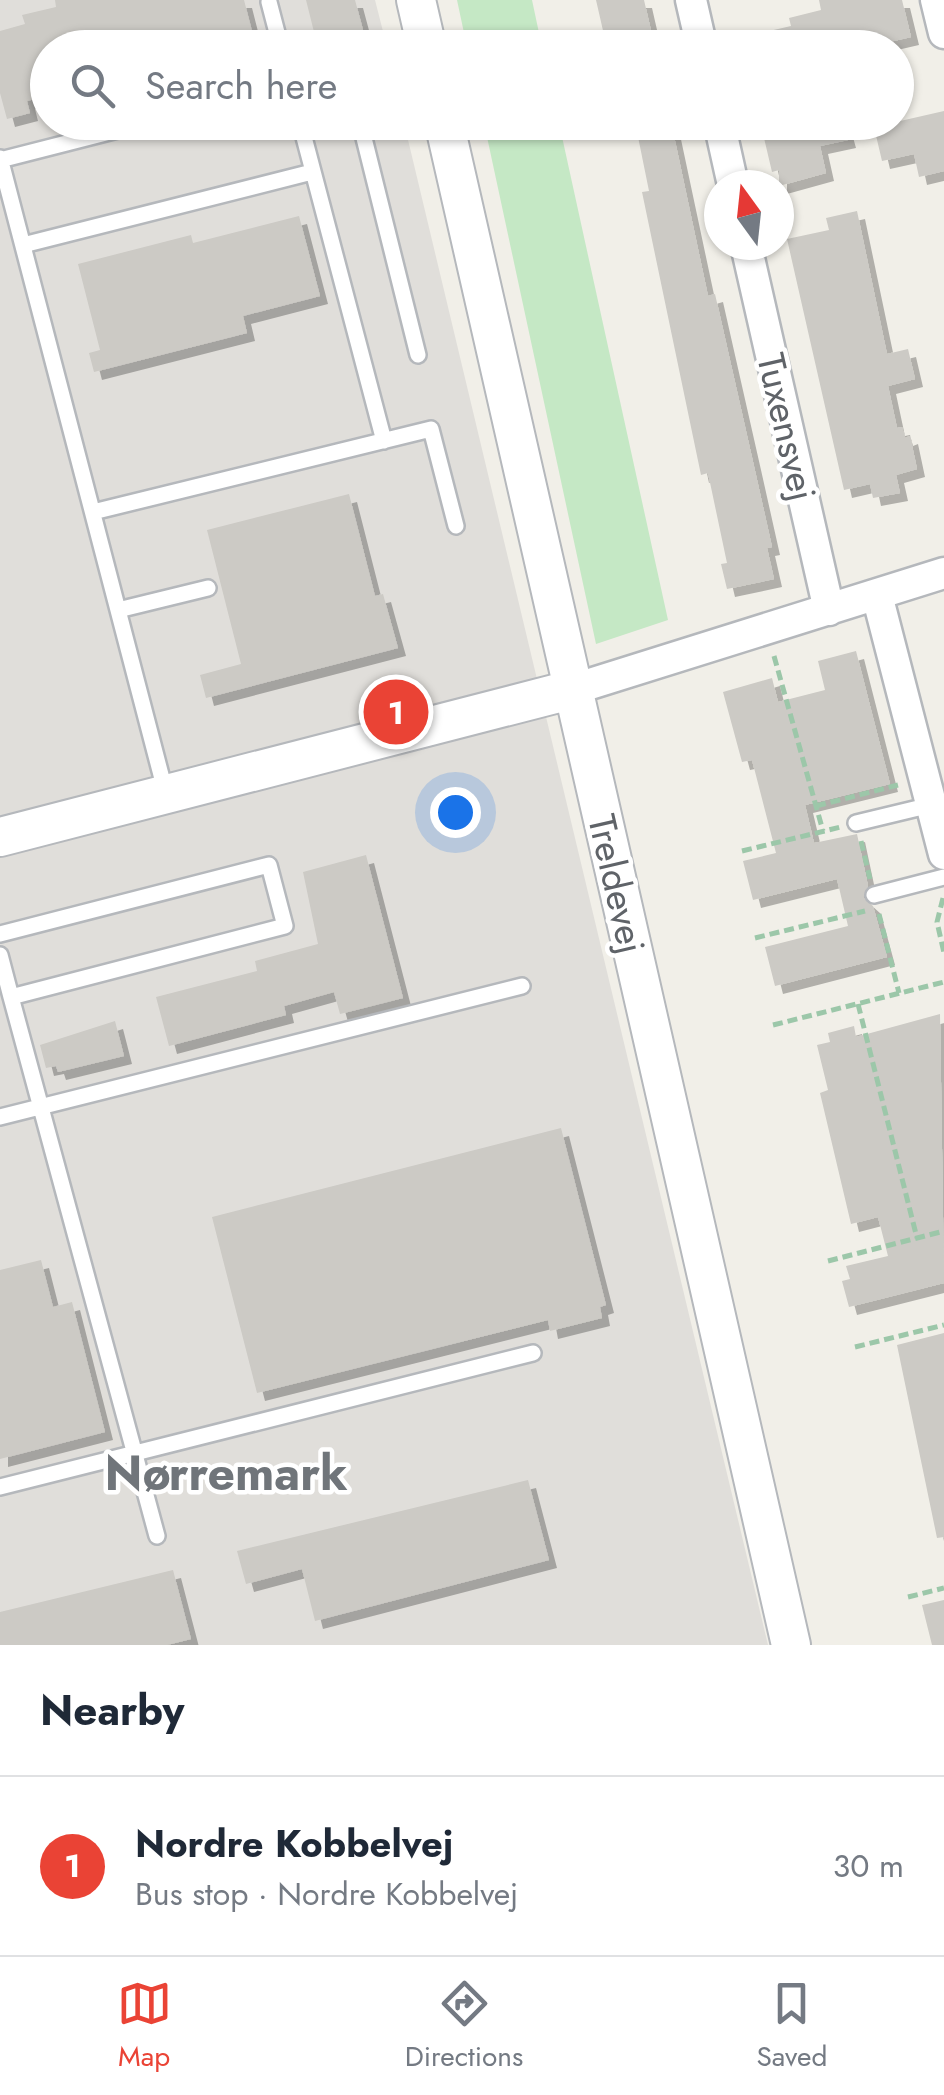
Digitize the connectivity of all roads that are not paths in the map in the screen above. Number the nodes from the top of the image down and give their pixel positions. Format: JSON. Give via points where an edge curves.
{"nodes":[{"id":1,"x":416,"y":0,"type":"edge"},
{"id":2,"x":691,"y":0,"type":"edge"},
{"id":3,"x":936,"y":0,"type":"edge"},
{"id":4,"x":270,"y":2,"type":"dead end"},
{"id":5,"x":277,"y":30,"type":"edge"},
{"id":6,"x":423,"y":30,"type":"edge"},
{"id":7,"x":698,"y":30,"type":"edge"},
{"id":8,"x":944,"y":33,"type":"edge"},
{"id":9,"x":77,"y":140,"type":"edge"},
{"id":10,"x":304,"y":140,"type":"edge"},
{"id":11,"x":364,"y":140,"type":"edge"},
{"id":12,"x":448,"y":140,"type":"edge"},
{"id":13,"x":723,"y":140,"type":"edge"},
{"id":14,"x":0,"y":159,"type":"edge"},
{"id":15,"x":730,"y":170,"type":"edge"},
{"id":16,"x":312,"y":172,"type":"junction"},
{"id":17,"x":23,"y":245,"type":"junction"},
{"id":18,"x":749,"y":260,"type":"edge"},
{"id":19,"x":418,"y":354,"type":"dead end"},
{"id":20,"x":384,"y":441,"type":"junction"},
{"id":21,"x":92,"y":512,"type":"junction"},
{"id":22,"x":456,"y":526,"type":"dead end"},
{"id":23,"x":944,"y":573,"type":"edge"},
{"id":24,"x":208,"y":588,"type":"dead end"},
{"id":25,"x":876,"y":594,"type":"junction"},
{"id":26,"x":118,"y":610,"type":"junction"},
{"id":27,"x":828,"y":610,"type":"junction"},
{"id":28,"x":574,"y":688,"type":"junction"},
{"id":29,"x":166,"y":794,"type":"junction"},
{"id":30,"x":934,"y":795,"type":"edge"},
{"id":31,"x":856,"y":823,"type":"road end"},
{"id":32,"x":0,"y":837,"type":"edge"},
{"id":33,"x":944,"y":854,"type":"edge"},
{"id":34,"x":944,"y":877,"type":"edge"},
{"id":35,"x":876,"y":901,"type":"road end"},
{"id":36,"x":0,"y":934,"type":"edge"},
{"id":37,"x":0,"y":955,"type":"edge"},
{"id":38,"x":522,"y":986,"type":"dead end"},
{"id":39,"x":11,"y":997,"type":"junction"},
{"id":40,"x":40,"y":1107,"type":"junction"},
{"id":41,"x":0,"y":1117,"type":"edge"},
{"id":42,"x":533,"y":1353,"type":"dead end"},
{"id":43,"x":134,"y":1453,"type":"junction"},
{"id":44,"x":0,"y":1487,"type":"edge"},
{"id":45,"x":157,"y":1536,"type":"dead end"},
{"id":46,"x":791,"y":1645,"type":"edge"}],
"edges":[{"from":1,"to":6,"type":"street"},
{"from":2,"to":7,"type":"street"},
{"from":3,"to":8,"type":"street"},
{"from":4,"to":5,"type":"lane"},
{"from":9,"to":14,"type":"lane"},
{"from":10,"to":16,"type":"lane"},
{"from":11,"to":19,"type":"lane"},
{"from":12,"to":28,"type":"street","name":"Treldevej"},
{"from":13,"to":15,"type":"street"},
{"from":14,"to":17,"type":"lane"},
{"from":16,"to":17,"type":"lane"},
{"from":16,"to":20,"type":"lane"},
{"from":17,"to":21,"type":"lane"},
{"from":18,"to":27,"type":"street","name":"Tuxensvej"},
{"from":20,"to":21,"type":"lane"},
{"from":20,"to":22,"type":"lane","via":[[431,430]]},
{"from":21,"to":26,"type":"lane"},
{"from":23,"to":25,"type":"street"},
{"from":24,"to":26,"type":"lane"},
{"from":25,"to":27,"type":"street"},
{"from":25,"to":30,"type":"street"},
{"from":26,"to":29,"type":"lane"},
{"from":27,"to":28,"type":"street"},
{"from":28,"to":29,"type":"street"},
{"from":28,"to":46,"type":"street","name":"Treldevej"},
{"from":29,"to":32,"type":"street"},
{"from":30,"to":31,"type":"lane"},
{"from":30,"to":33,"type":"street"},
{"from":34,"to":35,"type":"lane"},
{"from":36,"to":39,"type":"lane","via":[[269,864],[285,926]]},
{"from":37,"to":39,"type":"lane"},
{"from":38,"to":40,"type":"lane"},
{"from":39,"to":40,"type":"lane"},
{"from":40,"to":41,"type":"lane"},
{"from":40,"to":43,"type":"lane"},
{"from":42,"to":43,"type":"lane"},
{"from":43,"to":44,"type":"lane"},
{"from":43,"to":45,"type":"lane"}]}
